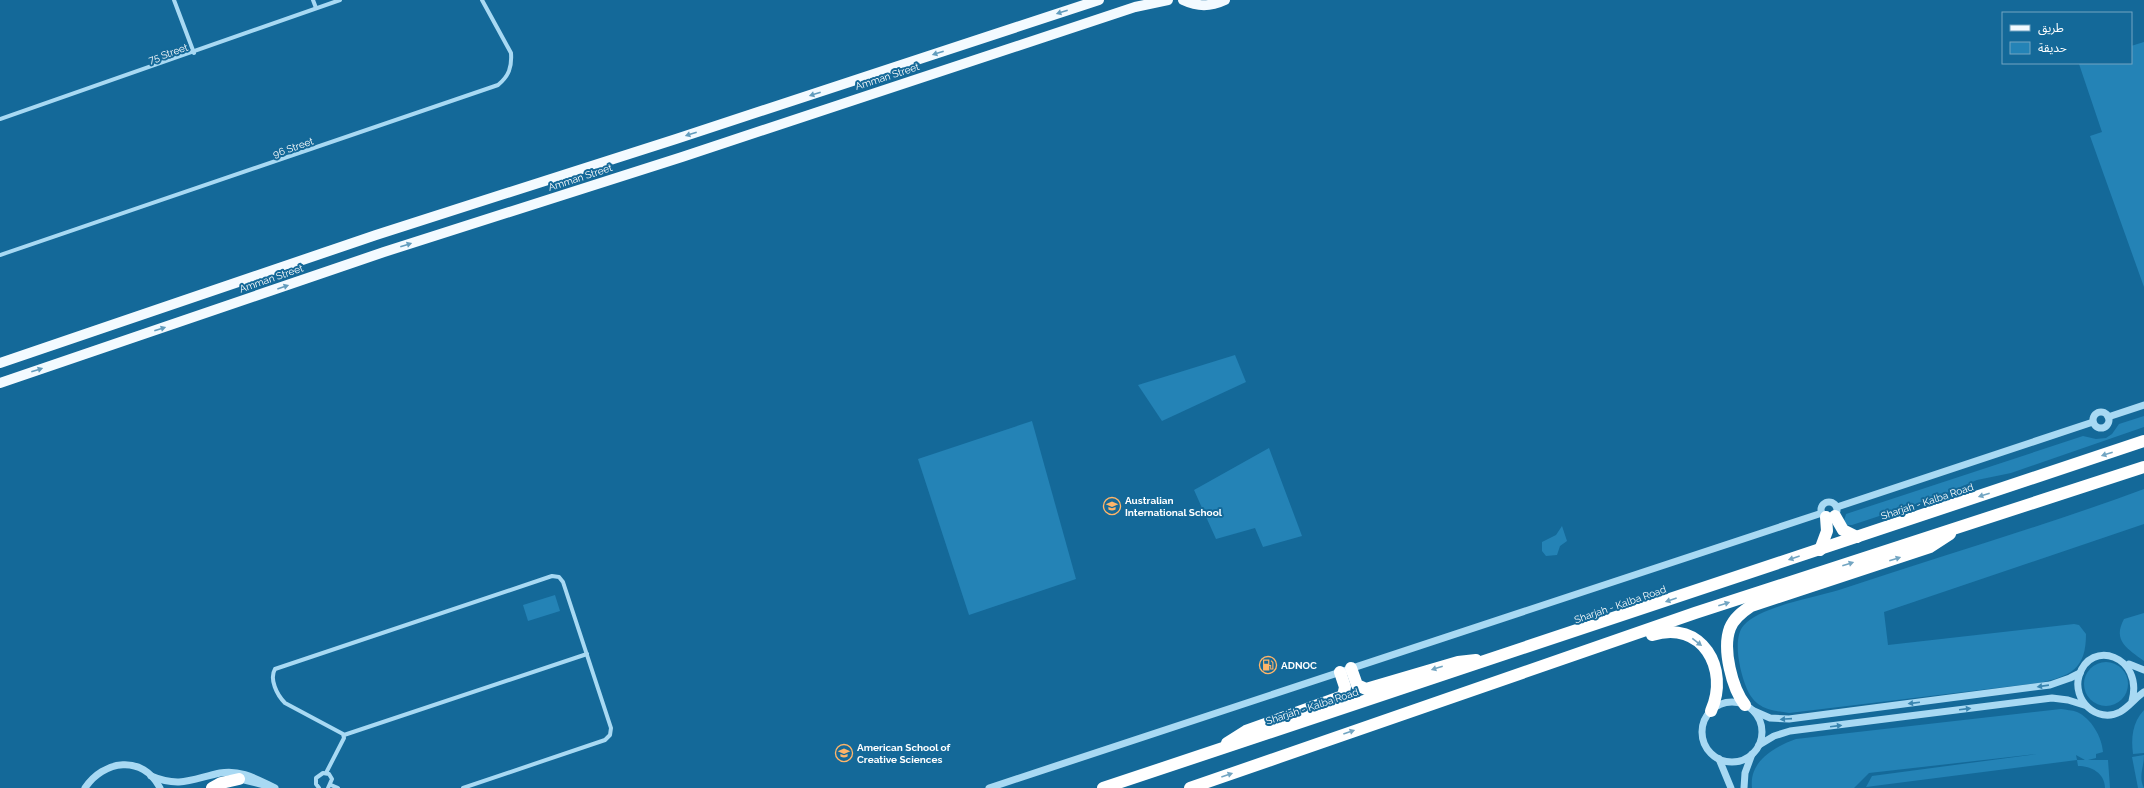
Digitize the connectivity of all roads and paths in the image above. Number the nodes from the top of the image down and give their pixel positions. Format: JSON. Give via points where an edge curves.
{"nodes":[{"id":1,"x":174,"y":0,"type":"edge"},
{"id":2,"x":312,"y":0,"type":"edge"},
{"id":3,"x":340,"y":0,"type":"edge"},
{"id":4,"x":482,"y":0,"type":"edge"},
{"id":5,"x":1168,"y":0,"type":"edge"},
{"id":6,"x":1183,"y":0,"type":"edge"},
{"id":7,"x":1225,"y":0,"type":"edge"},
{"id":8,"x":1095,"y":1,"type":"edge"},
{"id":9,"x":316,"y":8,"type":"junction"},
{"id":10,"x":194,"y":53,"type":"junction"},
{"id":11,"x":0,"y":119,"type":"edge"},
{"id":12,"x":0,"y":255,"type":"edge"},
{"id":13,"x":0,"y":363,"type":"edge"},
{"id":14,"x":0,"y":382,"type":"edge"},
{"id":15,"x":2144,"y":406,"type":"edge"},
{"id":16,"x":2108,"y":417,"type":"junction"},
{"id":17,"x":2093,"y":422,"type":"junction"},
{"id":18,"x":2144,"y":442,"type":"edge"},
{"id":19,"x":2144,"y":467,"type":"edge"},
{"id":20,"x":2144,"y":473,"type":"edge"},
{"id":21,"x":2108,"y":478,"type":"junction"},
{"id":22,"x":1830,"y":513,"type":"junction"},
{"id":23,"x":1957,"y":528,"type":"junction"},
{"id":24,"x":1857,"y":537,"type":"junction"},
{"id":25,"x":1820,"y":550,"type":"junction"},
{"id":26,"x":587,"y":654,"type":"junction"},
{"id":27,"x":1489,"y":661,"type":"junction"},
{"id":28,"x":2127,"y":663,"type":"junction"},
{"id":29,"x":1346,"y":670,"type":"junction"},
{"id":30,"x":2144,"y":670,"type":"edge"},
{"id":31,"x":2080,"y":673,"type":"junction"},
{"id":32,"x":2144,"y":692,"type":"edge"},
{"id":33,"x":2132,"y":701,"type":"junction"},
{"id":34,"x":1434,"y":702,"type":"junction"},
{"id":35,"x":2084,"y":705,"type":"junction"},
{"id":36,"x":1750,"y":708,"type":"junction"},
{"id":37,"x":1711,"y":711,"type":"junction"},
{"id":38,"x":344,"y":736,"type":"junction"},
{"id":39,"x":1759,"y":745,"type":"junction"},
{"id":40,"x":1221,"y":749,"type":"junction"},
{"id":41,"x":1752,"y":754,"type":"junction"},
{"id":42,"x":1719,"y":759,"type":"junction"},
{"id":43,"x":326,"y":773,"type":"junction"},
{"id":44,"x":151,"y":776,"type":"junction"},
{"id":45,"x":239,"y":779,"type":"junction"},
{"id":46,"x":329,"y":786,"type":"edge"},
{"id":47,"x":273,"y":787,"type":"edge"},
{"id":48,"x":85,"y":788,"type":"edge"},
{"id":49,"x":160,"y":788,"type":"edge"},
{"id":50,"x":189,"y":788,"type":"edge"},
{"id":51,"x":212,"y":788,"type":"edge"},
{"id":52,"x":319,"y":788,"type":"edge"},
{"id":53,"x":338,"y":788,"type":"edge"},
{"id":54,"x":463,"y":788,"type":"edge"},
{"id":55,"x":989,"y":788,"type":"edge"},
{"id":56,"x":1103,"y":788,"type":"edge"},
{"id":57,"x":1190,"y":788,"type":"edge"},
{"id":58,"x":1731,"y":788,"type":"edge"},
{"id":59,"x":1744,"y":788,"type":"edge"}],
"edges":[{"from":1,"to":10,"type":"street"},
{"from":2,"to":9,"type":"street"},
{"from":3,"to":9,"type":"street","name":"75 Street"},
{"from":4,"to":12,"type":"street","name":"96 Street","via":[[511,53],[510,72],[498,86]]},
{"from":14,"to":5,"type":"main road","name":"Amman Street","one_way":true,"via":[[384,252],[682,157],[1135,7]]},
{"from":6,"to":7,"type":"main road","via":[[1204,6]]},
{"from":8,"to":13,"type":"main road","name":"Amman Street","one_way":true,"via":[[376,235]]},
{"from":9,"to":10,"type":"street","name":"75 Street"},
{"from":10,"to":11,"type":"street","name":"75 Street"},
{"from":15,"to":16,"type":"street"},
{"from":16,"to":17,"type":"street","via":[[2098,413]]},
{"from":16,"to":17,"type":"street","via":[[2107,424],[2103,427],[2098,427]]},
{"from":17,"to":22,"type":"street"},
{"from":18,"to":24,"type":"highway","name":"Sharjah - Kalba Road","one_way":true},
{"from":19,"to":21,"type":"highway"},
{"from":20,"to":21,"type":"highway"},
{"from":21,"to":23,"type":"highway"},
{"from":22,"to":24,"type":"highway","via":[[1843,530]]},
{"from":22,"to":25,"type":"highway"},
{"from":22,"to":29,"type":"street"},
{"from":34,"to":23,"type":"highway","one_way":true,"via":[[1695,613]]},
{"from":36,"to":23,"type":"highway","one_way":true,"via":[[1733,684],[1728,652],[1730,629],[1742,612],[1751,606],[1930,547]]},
{"from":24,"to":25,"type":"highway","name":"Sharjah - Kalba Road"},
{"from":25,"to":27,"type":"highway","name":"Sharjah - Kalba Road","one_way":true},
{"from":26,"to":38,"type":"street"},
{"from":26,"to":38,"type":"street","via":[[563,582],[559,577],[552,576],[275,669],[272,679],[278,695],[285,703]]},
{"from":26,"to":54,"type":"street","via":[[611,728],[608,738]]},
{"from":27,"to":29,"type":"highway","one_way":true,"via":[[1458,662],[1366,689],[1357,685]]},
{"from":27,"to":40,"type":"highway","name":"Sharjah - Kalba Road"},
{"from":28,"to":30,"type":"street"},
{"from":28,"to":31,"type":"street","via":[[2105,655],[2089,661]]},
{"from":28,"to":33,"type":"street","via":[[2136,681],[2136,692]]},
{"from":29,"to":40,"type":"highway","via":[[1343,696],[1246,731]]},
{"from":29,"to":55,"type":"street"},
{"from":31,"to":35,"type":"street","via":[[2077,689]]},
{"from":31,"to":36,"type":"street","one_way":true,"via":[[2050,685],[1789,719],[1770,718]]},
{"from":32,"to":33,"type":"street"},
{"from":33,"to":35,"type":"street","via":[[2120,712],[2111,715],[2094,712]]},
{"from":34,"to":37,"type":"highway","one_way":true,"via":[[1473,694],[1668,631],[1695,639],[1713,660],[1718,690]]},
{"from":57,"to":34,"type":"highway","one_way":true},
{"from":39,"to":35,"type":"street","one_way":true,"via":[[1774,736],[1790,731],[2052,698]]},
{"from":36,"to":37,"type":"street","via":[[1727,702]]},
{"from":36,"to":39,"type":"street","via":[[1762,727]]},
{"from":37,"to":42,"type":"street","via":[[1705,720],[1702,737],[1710,753]]},
{"from":38,"to":43,"type":"street"},
{"from":39,"to":41,"type":"street"},
{"from":40,"to":56,"type":"highway","name":"Sharjah - Kalba Road"},
{"from":41,"to":42,"type":"street","via":[[1740,761]]},
{"from":41,"to":59,"type":"street","via":[[1745,773]]},
{"from":42,"to":58,"type":"street"},
{"from":43,"to":46,"type":"street","via":[[331,777]]},
{"from":43,"to":52,"type":"street","via":[[320,773],[316,778]]},
{"from":44,"to":47,"type":"street","via":[[170,783],[181,783],[219,773],[233,773],[257,778]]},
{"from":44,"to":48,"type":"street","via":[[137,767],[118,765],[98,772]]},
{"from":44,"to":49,"type":"street"},
{"from":45,"to":47,"type":"street"},
{"from":45,"to":50,"type":"street","via":[[212,780]]},
{"from":45,"to":51,"type":"highway"},
{"from":46,"to":53,"type":"street"}]}
